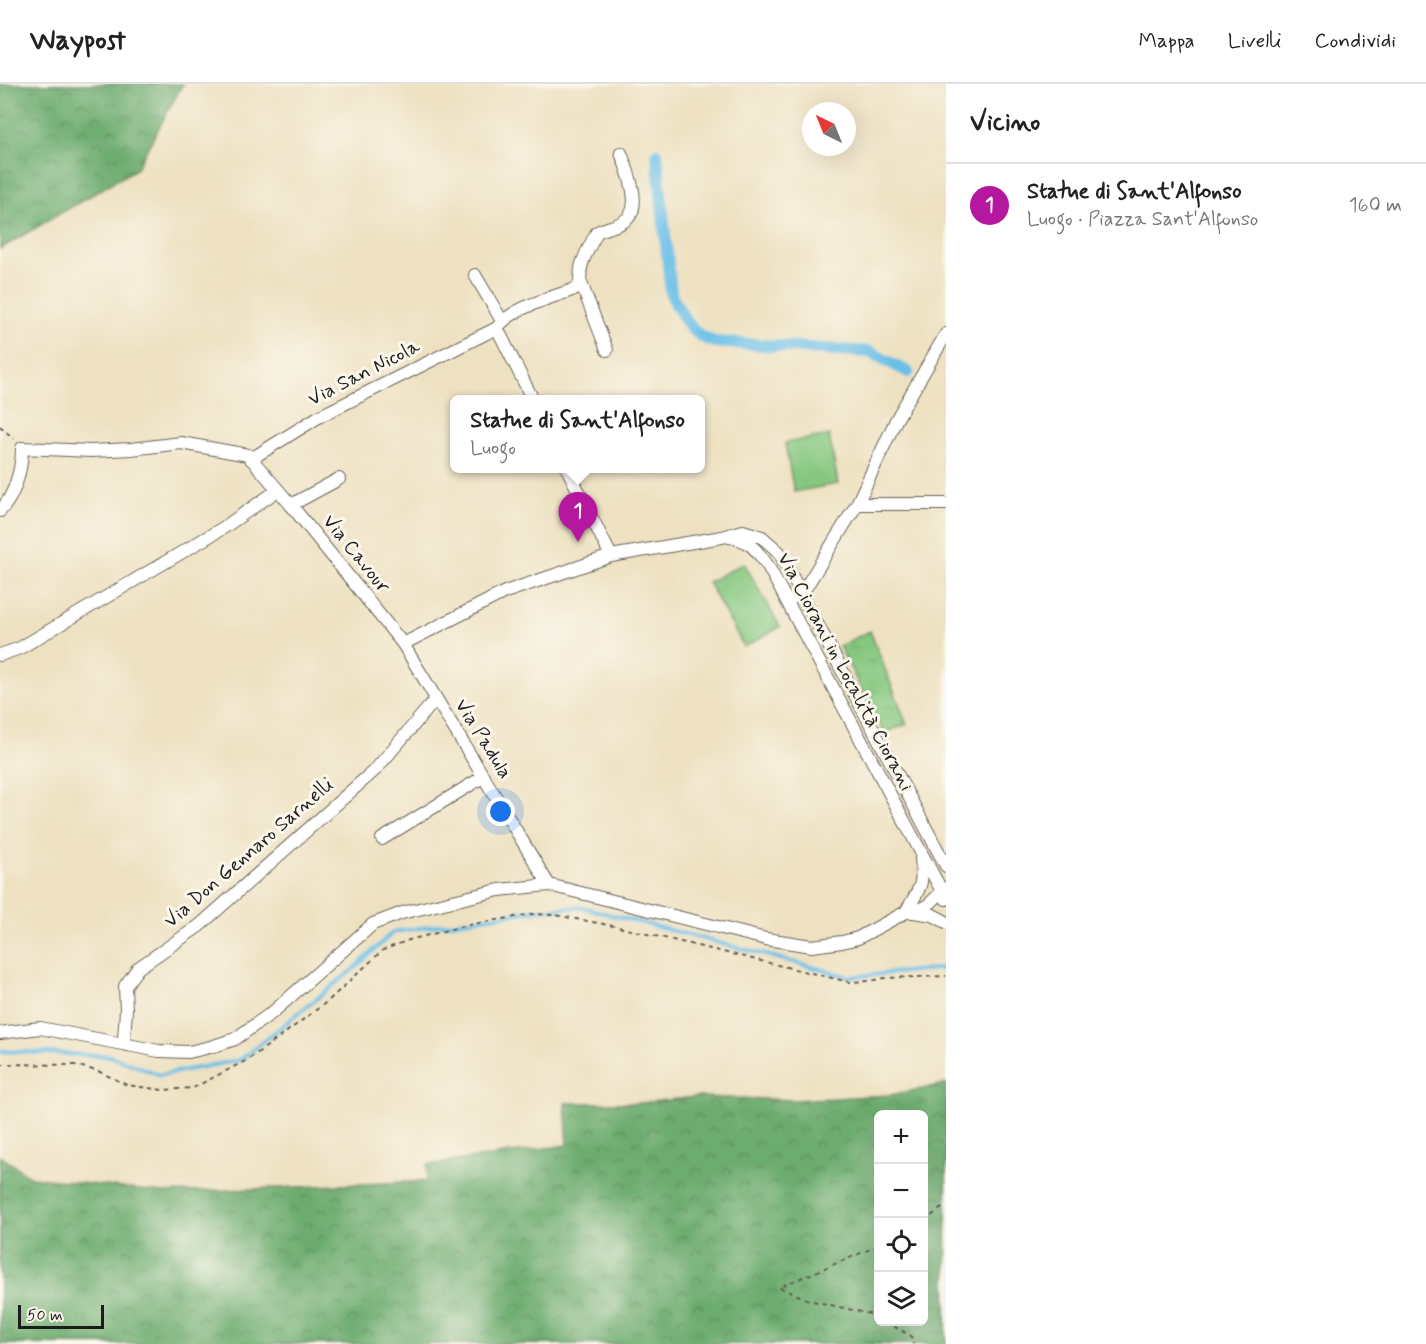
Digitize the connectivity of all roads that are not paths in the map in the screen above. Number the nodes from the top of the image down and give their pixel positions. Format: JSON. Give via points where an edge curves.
{"nodes":[{"id":1,"x":621,"y":153,"type":"dead end"},
{"id":2,"x":475,"y":274,"type":"dead end"},
{"id":3,"x":581,"y":283,"type":"junction"},
{"id":4,"x":500,"y":325,"type":"junction"},
{"id":5,"x":946,"y":334,"type":"edge"},
{"id":6,"x":607,"y":350,"type":"dead end"},
{"id":7,"x":531,"y":395,"type":"edge"},
{"id":8,"x":251,"y":459,"type":"junction"},
{"id":9,"x":570,"y":473,"type":"edge"},
{"id":10,"x":339,"y":479,"type":"dead end"},
{"id":11,"x":278,"y":490,"type":"junction"},
{"id":12,"x":291,"y":504,"type":"junction"},
{"id":13,"x":857,"y":504,"type":"junction"},
{"id":14,"x":946,"y":504,"type":"edge"},
{"id":15,"x":0,"y":511,"type":"edge"},
{"id":16,"x":722,"y":537,"type":"junction"},
{"id":17,"x":611,"y":556,"type":"junction"},
{"id":18,"x":801,"y":595,"type":"junction"},
{"id":19,"x":787,"y":602,"type":"junction"},
{"id":20,"x":403,"y":644,"type":"junction"},
{"id":21,"x":0,"y":655,"type":"edge"},
{"id":22,"x":435,"y":700,"type":"junction"},
{"id":23,"x":483,"y":777,"type":"junction"},
{"id":24,"x":382,"y":839,"type":"dead end"},
{"id":25,"x":920,"y":852,"type":"junction"},
{"id":26,"x":946,"y":866,"type":"edge"},
{"id":27,"x":549,"y":885,"type":"junction"},
{"id":28,"x":944,"y":893,"type":"edge"},
{"id":29,"x":909,"y":910,"type":"junction"},
{"id":30,"x":946,"y":922,"type":"edge"},
{"id":31,"x":0,"y":1033,"type":"edge"},
{"id":32,"x":127,"y":1045,"type":"junction"}],
"edges":[{"from":1,"to":3,"type":"street","via":[[630,177],[633,210],[628,218],[597,232],[582,261]]},
{"from":2,"to":4,"type":"street"},
{"from":3,"to":4,"type":"street","name":"Via San Nicola","via":[[578,288],[529,306]]},
{"from":3,"to":6,"type":"street"},
{"from":4,"to":7,"type":"street"},
{"from":4,"to":8,"type":"street","name":"Via San Nicola","via":[[320,416]]},
{"from":5,"to":13,"type":"street","via":[[896,420]]},
{"from":8,"to":11,"type":"street","name":"Via Cavour"},
{"from":8,"to":15,"type":"street","via":[[248,455],[181,443],[91,451],[22,448],[22,465]]},
{"from":9,"to":17,"type":"street"},
{"from":10,"to":12,"type":"street"},
{"from":11,"to":12,"type":"street","name":"Via Cavour"},
{"from":11,"to":21,"type":"street","via":[[223,528],[20,648]]},
{"from":12,"to":20,"type":"street","name":"Via Cavour"},
{"from":13,"to":14,"type":"street"},
{"from":13,"to":18,"type":"street"},
{"from":16,"to":17,"type":"street"},
{"from":16,"to":18,"type":"street","name":"Via Ciorani in Località Ciorani","via":[[742,531],[762,537],[779,552]]},
{"from":16,"to":19,"type":"street","name":"Via Ciorani in Località Ciorani","via":[[742,539],[754,548]]},
{"from":17,"to":20,"type":"street","via":[[505,592]]},
{"from":18,"to":19,"type":"street"},
{"from":18,"to":26,"type":"street","name":"Via Ciorani in Località Ciorani"},
{"from":19,"to":25,"type":"street","name":"Via Ciorani in Località Ciorani"},
{"from":20,"to":22,"type":"street","name":"Via Padula"},
{"from":22,"to":23,"type":"street","name":"Via Padula"},
{"from":22,"to":32,"type":"street","name":"Via Don Gennaro Sarnelli","via":[[376,769],[199,926],[138,968],[125,986]]},
{"from":23,"to":24,"type":"street"},
{"from":23,"to":27,"type":"street","name":"Via Padula"},
{"from":25,"to":28,"type":"street","name":"Via Ciorani in Località Ciorani"},
{"from":25,"to":29,"type":"street","via":[[923,874]]},
{"from":27,"to":29,"type":"street","via":[[766,939],[812,946],[858,938]]},
{"from":27,"to":32,"type":"street","via":[[478,895],[373,924],[273,1012],[235,1039],[214,1047],[189,1052]]},
{"from":28,"to":29,"type":"street"},
{"from":29,"to":30,"type":"street"},
{"from":31,"to":32,"type":"street","via":[[40,1028]]}]}
